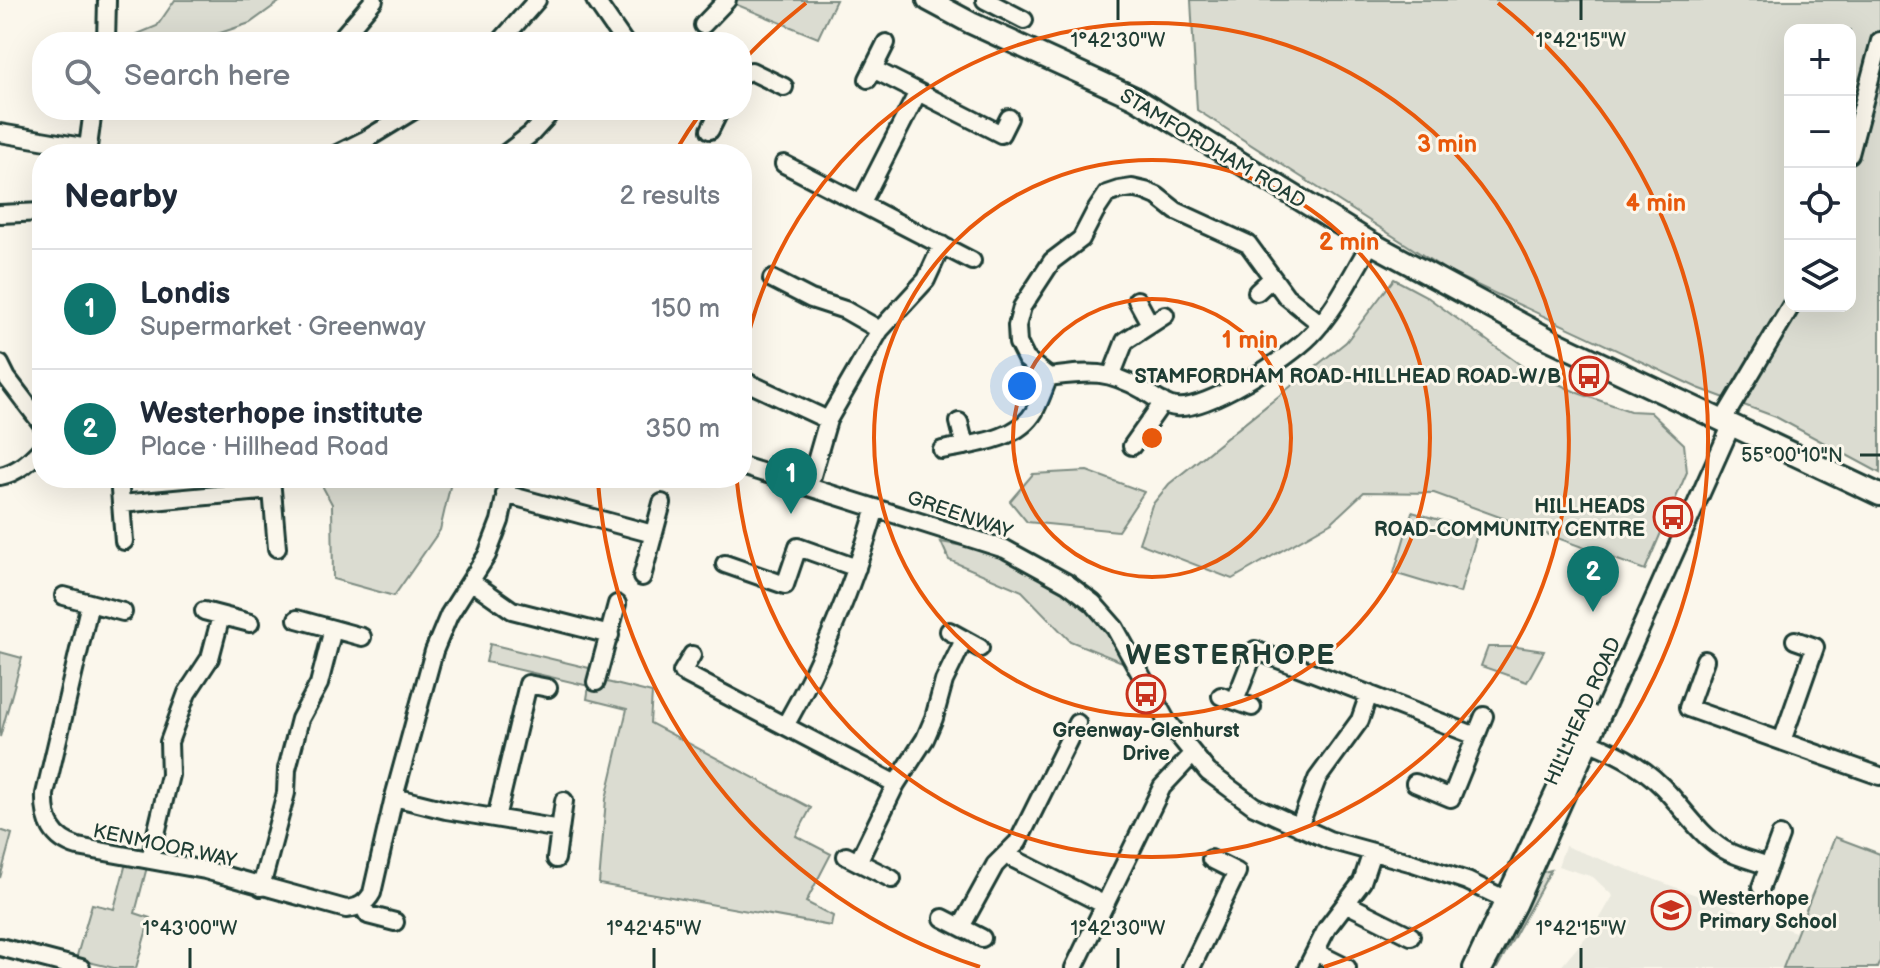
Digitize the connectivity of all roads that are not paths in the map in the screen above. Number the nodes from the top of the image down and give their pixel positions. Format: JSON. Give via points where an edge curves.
{"nodes":[{"id":1,"x":107,"y":0,"type":"edge"},
{"id":2,"x":374,"y":0,"type":"edge"},
{"id":3,"x":537,"y":0,"type":"edge"},
{"id":4,"x":595,"y":0,"type":"edge"},
{"id":5,"x":727,"y":0,"type":"edge"},
{"id":6,"x":928,"y":0,"type":"edge"},
{"id":7,"x":995,"y":2,"type":"edge"},
{"id":8,"x":1024,"y":20,"type":"dead end"},
{"id":9,"x":703,"y":25,"type":"dead end"},
{"id":10,"x":106,"y":32,"type":"edge"},
{"id":11,"x":347,"y":32,"type":"edge"},
{"id":12,"x":509,"y":32,"type":"edge"},
{"id":13,"x":615,"y":32,"type":"edge"},
{"id":14,"x":1880,"y":41,"type":"edge"},
{"id":15,"x":886,"y":43,"type":"dead end"},
{"id":16,"x":752,"y":71,"type":"edge"},
{"id":17,"x":784,"y":87,"type":"dead end"},
{"id":18,"x":918,"y":92,"type":"junction"},
{"id":19,"x":1009,"y":118,"type":"dead end"},
{"id":20,"x":92,"y":120,"type":"edge"},
{"id":21,"x":398,"y":120,"type":"edge"},
{"id":22,"x":544,"y":120,"type":"edge"},
{"id":23,"x":714,"y":120,"type":"edge"},
{"id":24,"x":710,"y":130,"type":"dead end"},
{"id":25,"x":1856,"y":131,"type":"edge"},
{"id":26,"x":0,"y":133,"type":"edge"},
{"id":27,"x":54,"y":144,"type":"edge"},
{"id":28,"x":89,"y":144,"type":"edge"},
{"id":29,"x":356,"y":144,"type":"edge"},
{"id":30,"x":518,"y":144,"type":"edge"},
{"id":31,"x":784,"y":164,"type":"dead end"},
{"id":32,"x":861,"y":204,"type":"junction"},
{"id":33,"x":32,"y":212,"type":"edge"},
{"id":34,"x":0,"y":214,"type":"edge"},
{"id":35,"x":1371,"y":243,"type":"junction"},
{"id":36,"x":942,"y":245,"type":"junction"},
{"id":37,"x":972,"y":261,"type":"dead end"},
{"id":38,"x":1272,"y":278,"type":"junction"},
{"id":39,"x":772,"y":279,"type":"dead end"},
{"id":40,"x":1257,"y":292,"type":"dead end"},
{"id":41,"x":1137,"y":300,"type":"dead end"},
{"id":42,"x":1788,"y":312,"type":"edge"},
{"id":43,"x":1165,"y":315,"type":"dead end"},
{"id":44,"x":1150,"y":324,"type":"junction"},
{"id":45,"x":1321,"y":324,"type":"junction"},
{"id":46,"x":880,"y":330,"type":"junction"},
{"id":47,"x":0,"y":364,"type":"edge"},
{"id":48,"x":1112,"y":374,"type":"junction"},
{"id":49,"x":1049,"y":377,"type":"junction"},
{"id":50,"x":752,"y":385,"type":"edge"},
{"id":51,"x":1163,"y":402,"type":"junction"},
{"id":52,"x":32,"y":411,"type":"edge"},
{"id":53,"x":828,"y":420,"type":"junction"},
{"id":54,"x":959,"y":422,"type":"dead end"},
{"id":55,"x":1728,"y":422,"type":"junction"},
{"id":56,"x":965,"y":446,"type":"junction"},
{"id":57,"x":1132,"y":446,"type":"dead end"},
{"id":58,"x":942,"y":450,"type":"dead end"},
{"id":59,"x":32,"y":458,"type":"edge"},
{"id":60,"x":752,"y":469,"type":"edge"},
{"id":61,"x":0,"y":476,"type":"edge"},
{"id":62,"x":809,"y":486,"type":"junction"},
{"id":63,"x":225,"y":488,"type":"edge"},
{"id":64,"x":271,"y":488,"type":"edge"},
{"id":65,"x":507,"y":488,"type":"edge"},
{"id":66,"x":513,"y":488,"type":"edge"},
{"id":67,"x":1880,"y":495,"type":"edge"},
{"id":68,"x":662,"y":503,"type":"dead end"},
{"id":69,"x":876,"y":508,"type":"junction"},
{"id":70,"x":653,"y":534,"type":"junction"},
{"id":71,"x":124,"y":541,"type":"dead end"},
{"id":72,"x":277,"y":548,"type":"dead end"},
{"id":73,"x":725,"y":564,"type":"dead end"},
{"id":74,"x":857,"y":568,"type":"junction"},
{"id":75,"x":642,"y":577,"type":"dead end"},
{"id":76,"x":472,"y":582,"type":"junction"},
{"id":77,"x":64,"y":596,"type":"dead end"},
{"id":78,"x":90,"y":603,"type":"junction"},
{"id":79,"x":617,"y":604,"type":"dead end"},
{"id":80,"x":204,"y":611,"type":"dead end"},
{"id":81,"x":123,"y":612,"type":"dead end"},
{"id":82,"x":221,"y":616,"type":"junction"},
{"id":83,"x":297,"y":619,"type":"dead end"},
{"id":84,"x":250,"y":623,"type":"dead end"},
{"id":85,"x":333,"y":629,"type":"junction"},
{"id":86,"x":949,"y":631,"type":"dead end"},
{"id":87,"x":610,"y":635,"type":"junction"},
{"id":88,"x":362,"y":637,"type":"dead end"},
{"id":89,"x":964,"y":640,"type":"junction"},
{"id":90,"x":1795,"y":640,"type":"dead end"},
{"id":91,"x":980,"y":648,"type":"dead end"},
{"id":92,"x":692,"y":655,"type":"dead end"},
{"id":93,"x":1705,"y":660,"type":"dead end"},
{"id":94,"x":596,"y":682,"type":"dead end"},
{"id":95,"x":548,"y":688,"type":"dead end"},
{"id":96,"x":1369,"y":694,"type":"junction"},
{"id":97,"x":1252,"y":707,"type":"dead end"},
{"id":98,"x":1484,"y":716,"type":"dead end"},
{"id":99,"x":1077,"y":723,"type":"dead end"},
{"id":100,"x":785,"y":726,"type":"junction"},
{"id":101,"x":1476,"y":736,"type":"junction"},
{"id":102,"x":1583,"y":739,"type":"junction"},
{"id":103,"x":1782,"y":741,"type":"junction"},
{"id":104,"x":1193,"y":754,"type":"junction"},
{"id":105,"x":1880,"y":776,"type":"edge"},
{"id":106,"x":1415,"y":783,"type":"dead end"},
{"id":107,"x":896,"y":784,"type":"junction"},
{"id":108,"x":394,"y":797,"type":"junction"},
{"id":109,"x":564,"y":801,"type":"dead end"},
{"id":110,"x":496,"y":818,"type":"junction"},
{"id":111,"x":1299,"y":827,"type":"junction"},
{"id":112,"x":560,"y":829,"type":"junction"},
{"id":113,"x":1780,"y":836,"type":"dead end"},
{"id":114,"x":1372,"y":852,"type":"junction"},
{"id":115,"x":1006,"y":855,"type":"junction"},
{"id":116,"x":150,"y":859,"type":"junction"},
{"id":117,"x":556,"y":859,"type":"dead end"},
{"id":118,"x":1211,"y":859,"type":"dead end"},
{"id":119,"x":1769,"y":866,"type":"junction"},
{"id":120,"x":892,"y":879,"type":"dead end"},
{"id":121,"x":261,"y":887,"type":"junction"},
{"id":122,"x":1761,"y":887,"type":"dead end"},
{"id":123,"x":1511,"y":902,"type":"junction"},
{"id":124,"x":1347,"y":904,"type":"junction"},
{"id":125,"x":362,"y":905,"type":"junction"},
{"id":126,"x":1105,"y":905,"type":"junction"},
{"id":127,"x":943,"y":918,"type":"dead end"},
{"id":128,"x":395,"y":922,"type":"dead end"},
{"id":129,"x":961,"y":927,"type":"junction"},
{"id":130,"x":1411,"y":936,"type":"dead end"},
{"id":131,"x":982,"y":938,"type":"dead end"},
{"id":132,"x":0,"y":947,"type":"edge"},
{"id":133,"x":1315,"y":952,"type":"junction"},
{"id":134,"x":48,"y":964,"type":"edge"},
{"id":135,"x":81,"y":968,"type":"edge"},
{"id":136,"x":1074,"y":968,"type":"edge"},
{"id":137,"x":1191,"y":968,"type":"edge"},
{"id":138,"x":1307,"y":968,"type":"edge"},
{"id":139,"x":1347,"y":968,"type":"edge"},
{"id":140,"x":1472,"y":968,"type":"edge"},
{"id":141,"x":1484,"y":968,"type":"edge"}],
"edges":[{"from":1,"to":10,"type":"street"},
{"from":2,"to":11,"type":"street"},
{"from":3,"to":12,"type":"street"},
{"from":4,"to":13,"type":"street"},
{"from":5,"to":9,"type":"street"},
{"from":6,"to":35,"type":"main road","name":"STAMFORDHAM ROAD","via":[[1135,98]]},
{"from":7,"to":8,"type":"street"},
{"from":14,"to":25,"type":"street"},
{"from":15,"to":18,"type":"street","via":[[870,74]]},
{"from":16,"to":17,"type":"street"},
{"from":18,"to":19,"type":"street","via":[[1001,134]]},
{"from":18,"to":32,"type":"street"},
{"from":20,"to":28,"type":"street"},
{"from":21,"to":29,"type":"street"},
{"from":22,"to":30,"type":"street"},
{"from":23,"to":24,"type":"street"},
{"from":26,"to":27,"type":"street"},
{"from":31,"to":32,"type":"street"},
{"from":32,"to":36,"type":"street"},
{"from":33,"to":34,"type":"street"},
{"from":35,"to":45,"type":"street"},
{"from":35,"to":55,"type":"main road","name":"STAMFORDHAM ROAD","via":[[1549,339]]},
{"from":36,"to":37,"type":"street"},
{"from":36,"to":46,"type":"street","via":[[926,280]]},
{"from":38,"to":40,"type":"street"},
{"from":38,"to":45,"type":"street"},
{"from":38,"to":49,"type":"street","via":[[1248,244],[1176,211],[1157,196],[1132,188],[1107,194],[1081,239],[1052,261],[1022,307],[1018,343],[1026,359]]},
{"from":39,"to":46,"type":"street"},
{"from":41,"to":44,"type":"street"},
{"from":42,"to":55,"type":"street","name":"HILLHEAD ROAD"},
{"from":43,"to":44,"type":"street"},
{"from":44,"to":48,"type":"street","via":[[1125,341]]},
{"from":45,"to":51,"type":"street","via":[[1295,349],[1223,394],[1176,408]]},
{"from":46,"to":53,"type":"street"},
{"from":47,"to":52,"type":"street"},
{"from":48,"to":49,"type":"street"},
{"from":48,"to":51,"type":"street"},
{"from":49,"to":56,"type":"street","via":[[1034,413],[1018,429]]},
{"from":50,"to":53,"type":"street"},
{"from":51,"to":57,"type":"street"},
{"from":53,"to":62,"type":"street"},
{"from":54,"to":56,"type":"street"},
{"from":55,"to":67,"type":"main road","name":"STAMFORDHAM ROAD"},
{"from":55,"to":102,"type":"street","name":"HILLHEAD ROAD","via":[[1698,498]]},
{"from":56,"to":58,"type":"street"},
{"from":59,"to":61,"type":"street"},
{"from":60,"to":62,"type":"street","name":"GREENWAY"},
{"from":62,"to":69,"type":"street","name":"GREENWAY"},
{"from":63,"to":71,"type":"street","via":[[120,497]]},
{"from":64,"to":72,"type":"street"},
{"from":65,"to":76,"type":"street","via":[[496,532]]},
{"from":66,"to":70,"type":"street"},
{"from":68,"to":70,"type":"street"},
{"from":69,"to":74,"type":"street"},
{"from":69,"to":104,"type":"street","name":"GREENWAY","via":[[1005,549],[1093,603],[1115,628],[1166,720]]},
{"from":70,"to":75,"type":"street"},
{"from":73,"to":74,"type":"street","via":[[785,585],[798,547]]},
{"from":74,"to":100,"type":"street","via":[[831,635]]},
{"from":76,"to":87,"type":"street","via":[[512,610]]},
{"from":76,"to":108,"type":"street","via":[[449,615],[434,651]]},
{"from":77,"to":78,"type":"street"},
{"from":78,"to":81,"type":"street"},
{"from":78,"to":116,"type":"street","name":"KENMOOR WAY","via":[[44,810],[52,833],[65,843]]},
{"from":79,"to":87,"type":"street"},
{"from":80,"to":82,"type":"street"},
{"from":82,"to":84,"type":"street"},
{"from":82,"to":116,"type":"street","via":[[210,658],[187,693],[169,742],[170,775]]},
{"from":83,"to":85,"type":"street"},
{"from":85,"to":88,"type":"street"},
{"from":85,"to":121,"type":"street","via":[[319,684],[300,719]]},
{"from":86,"to":89,"type":"street"},
{"from":87,"to":94,"type":"street"},
{"from":89,"to":91,"type":"street"},
{"from":89,"to":107,"type":"street","via":[[925,739]]},
{"from":90,"to":103,"type":"street","via":[[1815,647]]},
{"from":92,"to":100,"type":"street","via":[[682,672]]},
{"from":93,"to":103,"type":"street","via":[[1688,708]]},
{"from":95,"to":110,"type":"street","via":[[528,684]]},
{"from":96,"to":97,"type":"street","via":[[1255,650],[1228,699]]},
{"from":96,"to":101,"type":"street"},
{"from":96,"to":111,"type":"street","via":[[1360,720],[1317,779]]},
{"from":98,"to":101,"type":"street"},
{"from":99,"to":115,"type":"street","via":[[1018,842]]},
{"from":100,"to":107,"type":"street"},
{"from":101,"to":106,"type":"street","via":[[1451,798]]},
{"from":102,"to":119,"type":"street","via":[[1644,770],[1723,849]]},
{"from":102,"to":123,"type":"street"},
{"from":102,"to":123,"type":"street","name":"HILLHEAD ROAD","via":[[1542,850]]},
{"from":103,"to":105,"type":"street"},
{"from":104,"to":111,"type":"street","name":"GREENWAY","via":[[1254,806]]},
{"from":104,"to":126,"type":"street","via":[[1162,787]]},
{"from":107,"to":120,"type":"street","via":[[852,859]]},
{"from":108,"to":110,"type":"street"},
{"from":108,"to":125,"type":"street","via":[[372,893]]},
{"from":109,"to":112,"type":"street"},
{"from":110,"to":112,"type":"street"},
{"from":111,"to":114,"type":"street","name":"GREENWAY"},
{"from":112,"to":117,"type":"street"},
{"from":113,"to":119,"type":"street"},
{"from":114,"to":123,"type":"street","name":"GREENWAY","via":[[1467,881]]},
{"from":114,"to":124,"type":"street"},
{"from":115,"to":126,"type":"street"},
{"from":115,"to":129,"type":"street","via":[[995,865]]},
{"from":116,"to":121,"type":"street","name":"KENMOOR WAY"},
{"from":118,"to":137,"type":"street","via":[[1237,872]]},
{"from":119,"to":122,"type":"street"},
{"from":121,"to":125,"type":"street","name":"KENMOOR WAY","via":[[346,909]]},
{"from":123,"to":140,"type":"street"},
{"from":123,"to":141,"type":"street","name":"HILLHEAD ROAD"},
{"from":124,"to":130,"type":"street"},
{"from":124,"to":133,"type":"street"},
{"from":125,"to":128,"type":"street","name":"KENMOOR WAY","via":[[368,915]]},
{"from":126,"to":136,"type":"street"},
{"from":127,"to":129,"type":"street"},
{"from":129,"to":131,"type":"street"},
{"from":132,"to":134,"type":"street"},
{"from":133,"to":138,"type":"street"},
{"from":133,"to":139,"type":"street"},
{"from":134,"to":135,"type":"street"}]}
